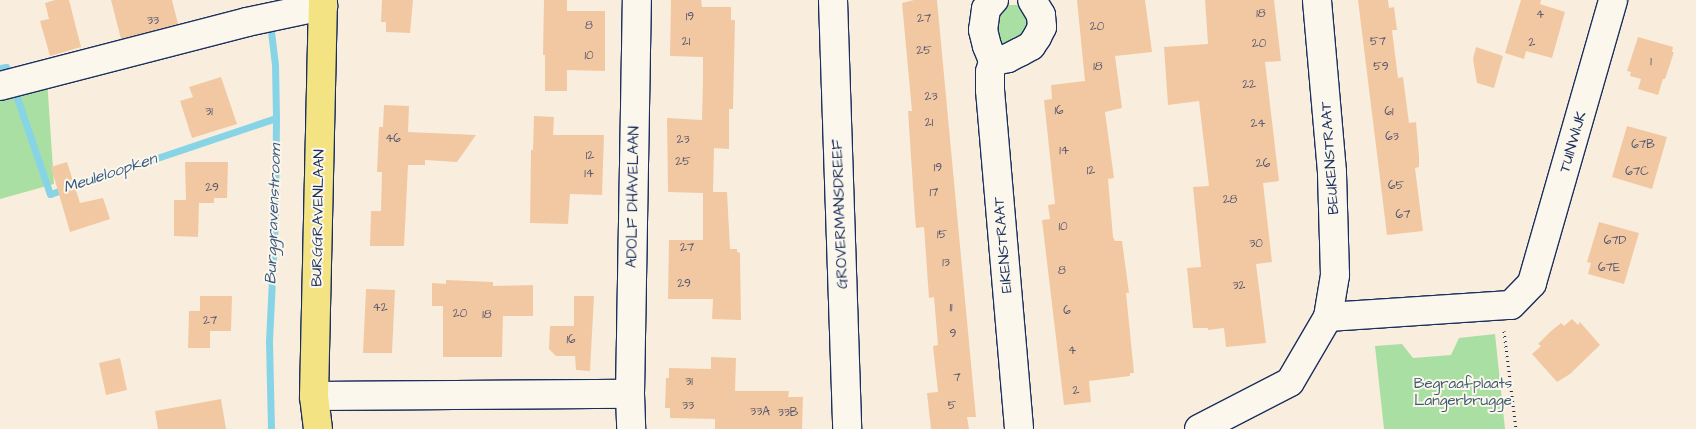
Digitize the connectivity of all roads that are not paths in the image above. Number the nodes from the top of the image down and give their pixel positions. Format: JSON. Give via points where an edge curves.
{"nodes":[{"id":1,"x":637,"y":0,"type":"edge"},
{"id":2,"x":833,"y":0,"type":"edge"},
{"id":3,"x":994,"y":0,"type":"edge"},
{"id":4,"x":1032,"y":0,"type":"edge"},
{"id":5,"x":1317,"y":0,"type":"edge"},
{"id":6,"x":1613,"y":0,"type":"edge"},
{"id":7,"x":323,"y":3,"type":"edge"},
{"id":8,"x":993,"y":61,"type":"junction"},
{"id":9,"x":8,"y":84,"type":"edge"},
{"id":10,"x":1328,"y":317,"type":"junction"},
{"id":11,"x":630,"y":394,"type":"junction"},
{"id":12,"x":314,"y":396,"type":"junction"},
{"id":13,"x":318,"y":429,"type":"edge"},
{"id":14,"x":631,"y":429,"type":"edge"},
{"id":15,"x":847,"y":429,"type":"edge"},
{"id":16,"x":1019,"y":429,"type":"edge"},
{"id":17,"x":1199,"y":429,"type":"edge"}],
"edges":[{"from":1,"to":11,"type":"street","name":"ADOLF DHAVELAAN"},
{"from":2,"to":15,"type":"street","name":"GROVERMANSDREEF"},
{"from":3,"to":8,"type":"street","name":"EIKENSTRAAT","via":[[986,9],[983,20],[985,39]]},
{"from":4,"to":8,"type":"street","via":[[1041,15],[1042,27],[1037,37],[1031,46],[1020,52]]},
{"from":5,"to":10,"type":"street","name":"BEUKENSTRAAT","via":[[1332,172],[1335,275]]},
{"from":6,"to":10,"type":"street","name":"TUINWIJK","via":[[1532,283],[1511,305]]},
{"from":7,"to":9,"type":"street","name":"BURGGRAVENLAAN"},
{"from":7,"to":12,"type":"main road","name":"BURGGRAVENLAAN"},
{"from":8,"to":16,"type":"street","name":"EIKENSTRAAT","via":[[990,90]]},
{"from":10,"to":17,"type":"street","name":"BEUKENSTRAAT","via":[[1290,382]]},
{"from":11,"to":12,"type":"street"},
{"from":11,"to":14,"type":"street","name":"ADOLF DHAVELAAN"},
{"from":12,"to":13,"type":"main road","name":"BURGGRAVENLAAN"}]}
